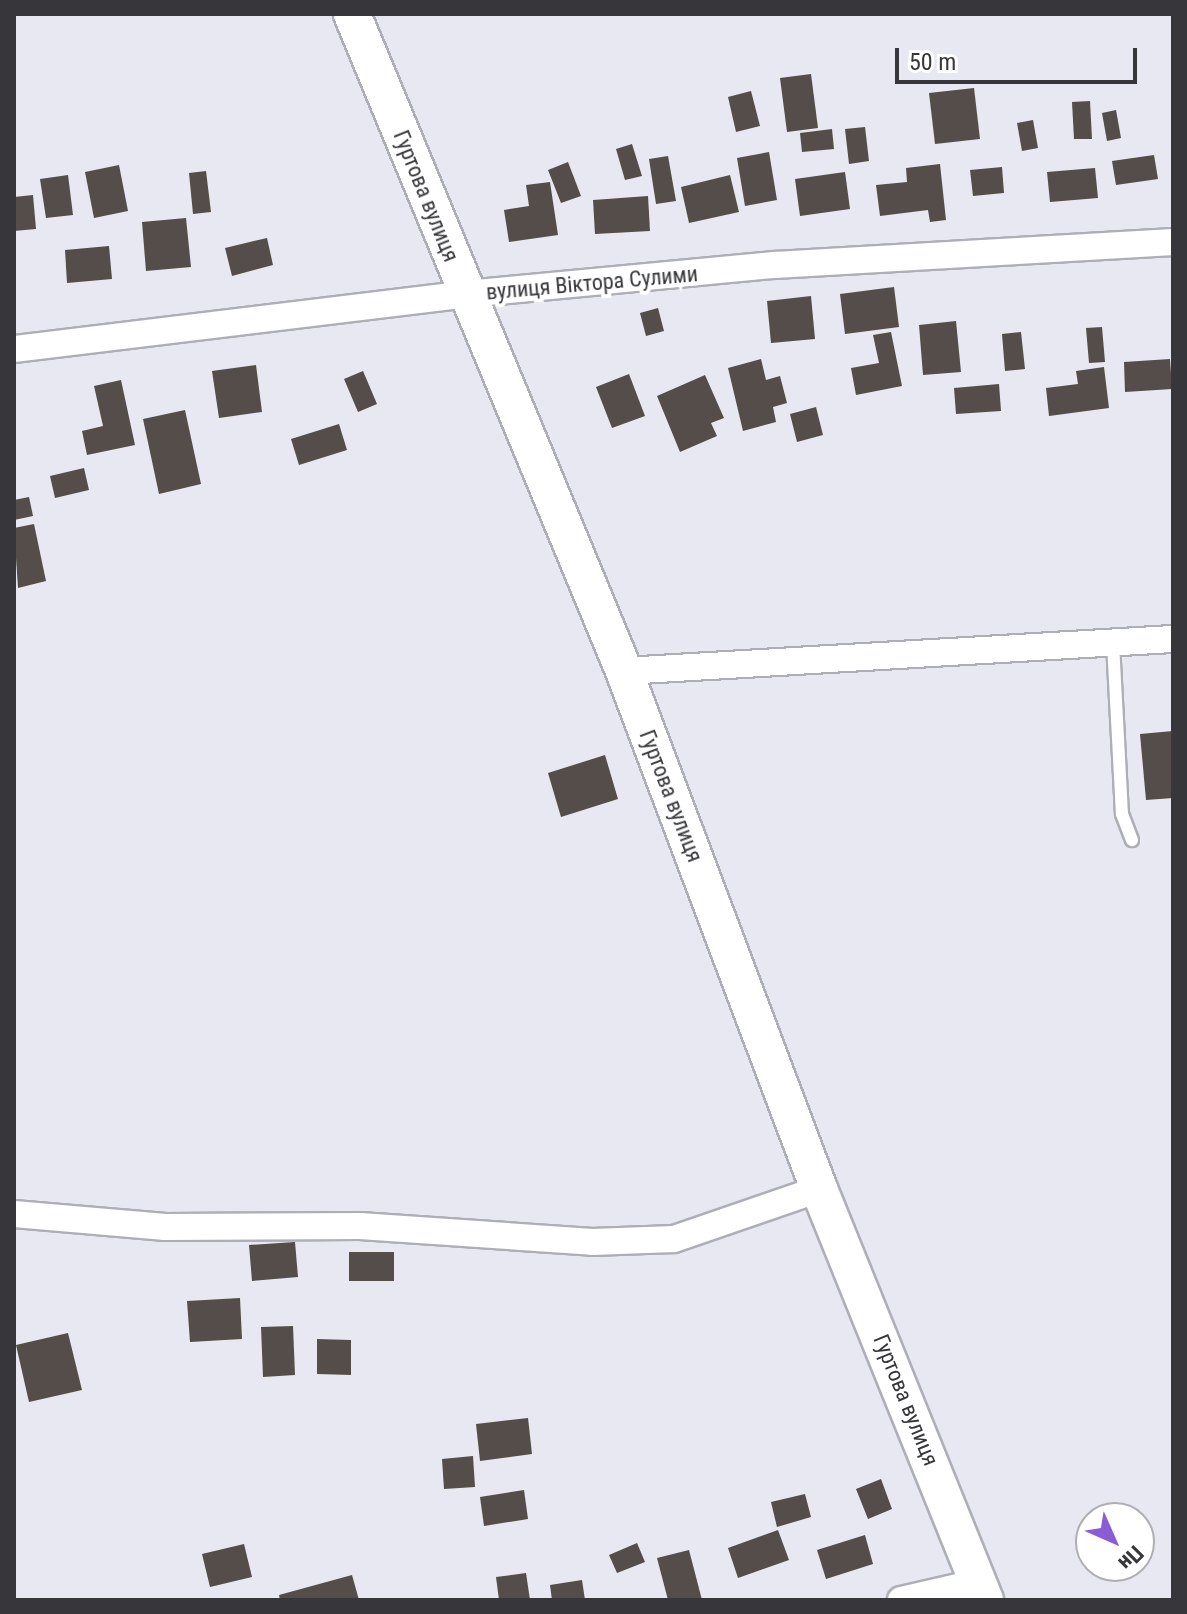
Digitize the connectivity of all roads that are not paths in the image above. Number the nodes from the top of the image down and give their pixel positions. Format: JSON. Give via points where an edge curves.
{"nodes":[{"id":1,"x":352,"y":14,"type":"edge"},
{"id":2,"x":1173,"y":242,"type":"edge"},
{"id":3,"x":466,"y":294,"type":"junction"},
{"id":4,"x":14,"y":349,"type":"edge"},
{"id":5,"x":1173,"y":639,"type":"edge"},
{"id":6,"x":1113,"y":643,"type":"junction"},
{"id":7,"x":624,"y":671,"type":"junction"},
{"id":8,"x":1132,"y":840,"type":"dead end"},
{"id":9,"x":819,"y":1189,"type":"junction"},
{"id":10,"x":14,"y":1214,"type":"edge"},
{"id":11,"x":982,"y":1591,"type":"edge"},
{"id":12,"x":901,"y":1600,"type":"edge"}],
"edges":[{"from":1,"to":3,"type":"street","name":"Гуртова вулиця"},
{"from":2,"to":3,"type":"street","name":"вулиця Віктора Сулими","via":[[775,265]]},
{"from":3,"to":4,"type":"street","name":"вулиця Віктора Сулими"},
{"from":3,"to":7,"type":"street","name":"Гуртова вулиця"},
{"from":5,"to":6,"type":"street"},
{"from":6,"to":7,"type":"street"},
{"from":6,"to":8,"type":"lane","via":[[1122,814]]},
{"from":7,"to":9,"type":"street","name":"Гуртова вулиця"},
{"from":9,"to":10,"type":"street","via":[[674,1239],[592,1242],[360,1226],[165,1227]]},
{"from":9,"to":11,"type":"street","name":"Гуртова вулиця"},
{"from":11,"to":12,"type":"street","name":"Гуртова вулиця"}]}
